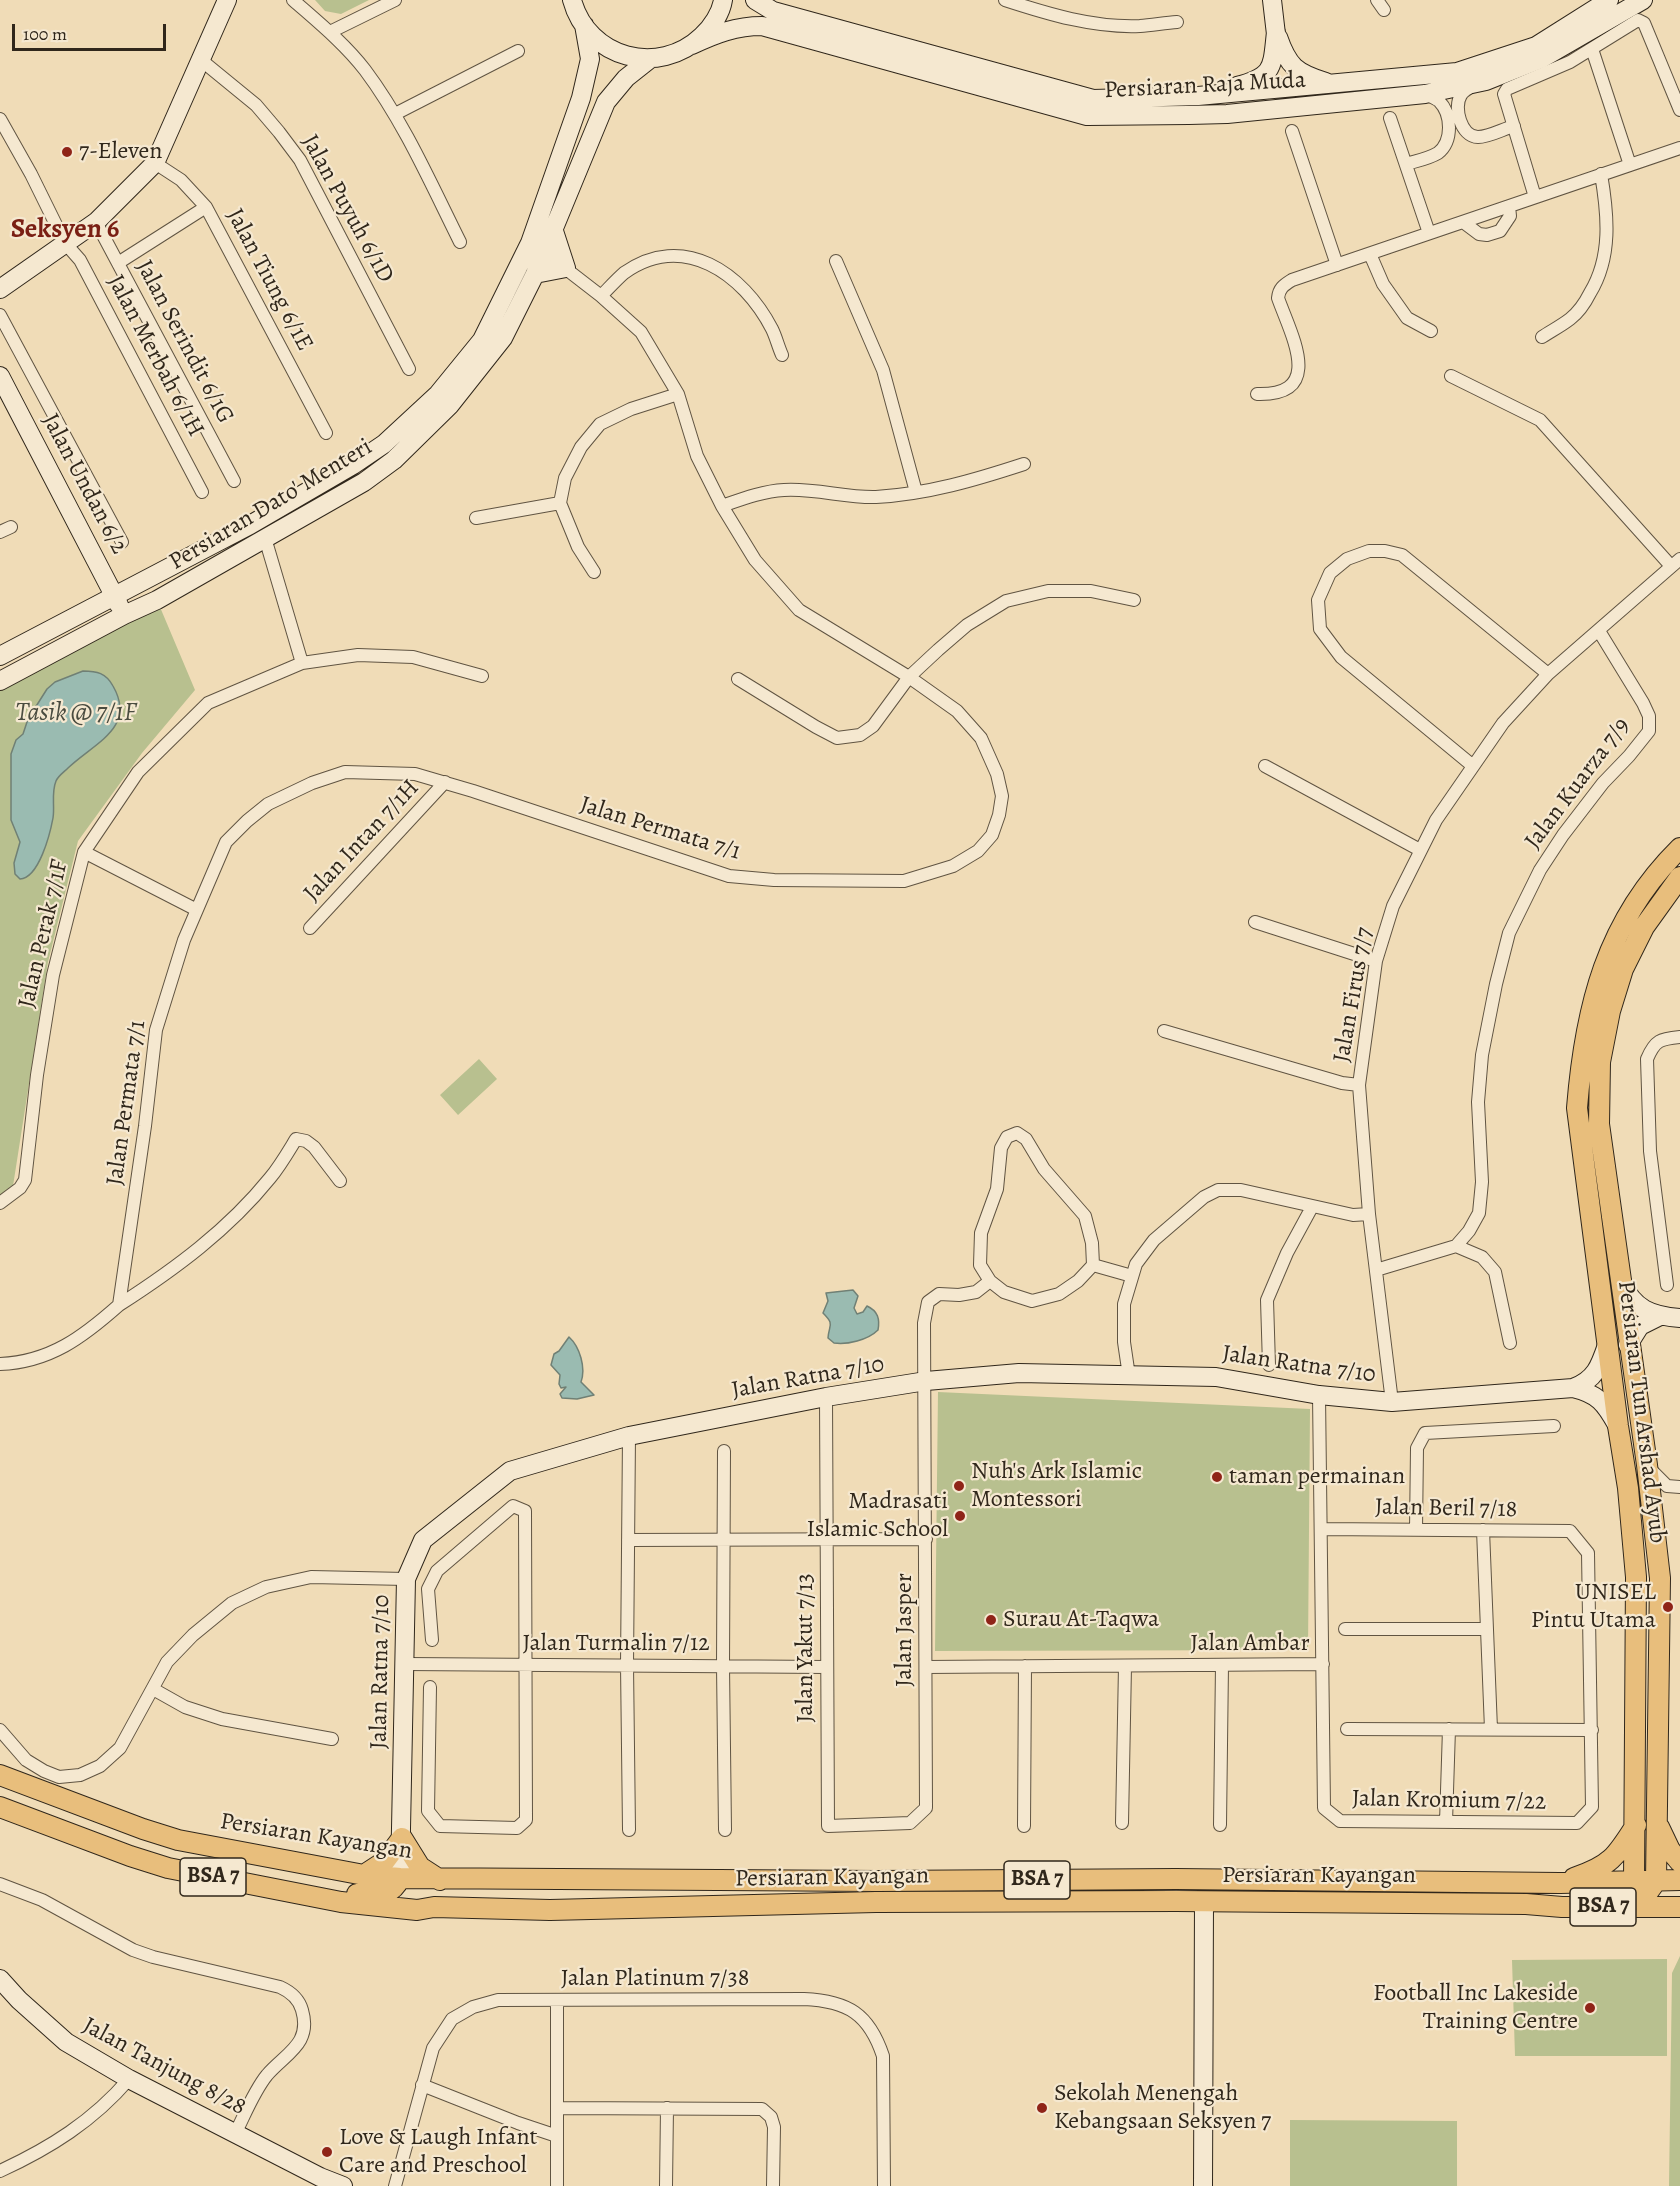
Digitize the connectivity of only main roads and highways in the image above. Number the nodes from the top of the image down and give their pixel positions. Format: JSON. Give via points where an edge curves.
{"nodes":[{"id":1,"x":227,"y":0,"type":"edge"},
{"id":2,"x":572,"y":0,"type":"edge"},
{"id":3,"x":723,"y":0,"type":"edge"},
{"id":4,"x":755,"y":0,"type":"edge"},
{"id":5,"x":1272,"y":0,"type":"edge"},
{"id":6,"x":1609,"y":0,"type":"edge"},
{"id":7,"x":1644,"y":0,"type":"edge"},
{"id":8,"x":584,"y":25,"type":"junction"},
{"id":9,"x":1276,"y":32,"type":"junction"},
{"id":10,"x":692,"y":45,"type":"junction"},
{"id":11,"x":650,"y":59,"type":"junction"},
{"id":12,"x":1334,"y":84,"type":"junction"},
{"id":13,"x":1282,"y":89,"type":"junction"},
{"id":14,"x":1198,"y":96,"type":"junction"},
{"id":15,"x":1282,"y":108,"type":"junction"},
{"id":16,"x":554,"y":228,"type":"junction"},
{"id":17,"x":537,"y":247,"type":"junction"},
{"id":18,"x":535,"y":274,"type":"junction"},
{"id":19,"x":0,"y":289,"type":"edge"},
{"id":20,"x":0,"y":376,"type":"edge"},
{"id":21,"x":115,"y":596,"type":"junction"},
{"id":22,"x":124,"y":615,"type":"junction"},
{"id":23,"x":0,"y":656,"type":"edge"},
{"id":24,"x":0,"y":681,"type":"edge"},
{"id":25,"x":1680,"y":848,"type":"edge"},
{"id":26,"x":1680,"y":877,"type":"edge"},
{"id":27,"x":1619,"y":1274,"type":"junction"},
{"id":28,"x":1658,"y":1317,"type":"junction"},
{"id":29,"x":1680,"y":1318,"type":"edge"},
{"id":30,"x":1607,"y":1345,"type":"junction"},
{"id":31,"x":1628,"y":1345,"type":"junction"},
{"id":32,"x":1573,"y":1388,"type":"junction"},
{"id":33,"x":1618,"y":1426,"type":"junction"},
{"id":34,"x":0,"y":1775,"type":"edge"},
{"id":35,"x":0,"y":1807,"type":"edge"},
{"id":36,"x":1657,"y":1821,"type":"junction"},
{"id":37,"x":1636,"y":1825,"type":"junction"},
{"id":38,"x":402,"y":1838,"type":"junction"},
{"id":39,"x":1680,"y":1862,"type":"edge"},
{"id":40,"x":364,"y":1875,"type":"junction"},
{"id":41,"x":400,"y":1878,"type":"junction"},
{"id":42,"x":440,"y":1880,"type":"junction"},
{"id":43,"x":1656,"y":1881,"type":"junction"},
{"id":44,"x":1680,"y":1881,"type":"edge"},
{"id":45,"x":1560,"y":1883,"type":"junction"},
{"id":46,"x":1640,"y":1889,"type":"junction"},
{"id":47,"x":304,"y":1895,"type":"junction"},
{"id":48,"x":1680,"y":1897,"type":"edge"},
{"id":49,"x":1204,"y":1901,"type":"junction"},
{"id":50,"x":1526,"y":1904,"type":"junction"},
{"id":51,"x":434,"y":1907,"type":"junction"},
{"id":52,"x":1680,"y":1907,"type":"edge"},
{"id":53,"x":0,"y":1979,"type":"edge"},
{"id":54,"x":318,"y":2181,"type":"edge"},
{"id":55,"x":343,"y":2186,"type":"edge"},
{"id":56,"x":1203,"y":2186,"type":"edge"}],
"edges":[{"from":1,"to":19,"type":"main road","via":[[155,163],[96,222]]},
{"from":2,"to":8,"type":"main road"},
{"from":3,"to":10,"type":"main road","via":[[711,28]]},
{"from":4,"to":14,"type":"main road","name":"Persiaran Raja Muda","via":[[773,11],[1093,99]]},
{"from":5,"to":9,"type":"main road"},
{"from":6,"to":12,"type":"main road","name":"Persiaran Raja Muda","via":[[1536,46],[1457,72]]},
{"from":7,"to":15,"type":"main road","name":"Persiaran Raja Muda","via":[[1541,59],[1477,83],[1425,94]]},
{"from":8,"to":11,"type":"main road","via":[[602,44],[625,56]]},
{"from":8,"to":17,"type":"main road","name":"Persiaran Dato' Menteri","via":[[590,59]]},
{"from":9,"to":12,"type":"main road","via":[[1291,65],[1305,75]]},
{"from":9,"to":13,"type":"main road"},
{"from":9,"to":14,"type":"main road","via":[[1273,60],[1264,76]]},
{"from":10,"to":11,"type":"main road","name":"Persiaran Raja Muda","via":[[672,55]]},
{"from":10,"to":15,"type":"main road","name":"Persiaran Raja Muda","via":[[727,30],[762,26],[1087,116],[1227,114]]},
{"from":11,"to":16,"type":"main road","name":"Persiaran Dato' Menteri","via":[[626,78],[606,102]]},
{"from":12,"to":13,"type":"main road","name":"Persiaran Raja Muda"},
{"from":13,"to":14,"type":"main road","name":"Persiaran Raja Muda"},
{"from":13,"to":15,"type":"main road"},
{"from":16,"to":17,"type":"main road","name":"Persiaran Dato' Menteri"},
{"from":16,"to":18,"type":"main road","via":[[566,268]]},
{"from":17,"to":18,"type":"main road","name":"Persiaran Dato' Menteri"},
{"from":17,"to":21,"type":"main road","name":"Persiaran Dato' Menteri","via":[[482,340],[438,394],[384,444],[250,525]]},
{"from":18,"to":22,"type":"main road","name":"Persiaran Dato' Menteri","via":[[503,338],[450,405],[394,460],[364,482]]},
{"from":20,"to":21,"type":"main road","name":"Jalan Undan 6/2"},
{"from":21,"to":22,"type":"main road","name":"Jalan Undan 6/2"},
{"from":21,"to":23,"type":"main road","name":"Persiaran Dato' Menteri"},
{"from":22,"to":24,"type":"main road","name":"Persiaran Dato' Menteri"},
{"from":25,"to":30,"type":"main road","name":"Persiaran Tun Arshad Ayub","via":[[1627,914],[1608,954],[1591,1007],[1581,1059],[1577,1108]]},
{"from":26,"to":27,"type":"main road","name":"Persiaran Tun Arshad Ayub","via":[[1644,927],[1623,969],[1600,1062],[1599,1124]]},
{"from":27,"to":28,"type":"main road","via":[[1634,1300]]},
{"from":27,"to":31,"type":"main road","name":"Persiaran Tun Arshad Ayub"},
{"from":28,"to":29,"type":"main road"},
{"from":28,"to":31,"type":"main road","via":[[1640,1326]]},
{"from":30,"to":32,"type":"main road","via":[[1594,1375]]},
{"from":30,"to":33,"type":"main road","name":"Persiaran Tun Arshad Ayub"},
{"from":31,"to":36,"type":"main road","name":"Persiaran Tun Arshad Ayub","via":[[1660,1578]]},
{"from":32,"to":33,"type":"main road","name":"Jalan Ratna 7/10","via":[[1587,1391],[1605,1404]]},
{"from":32,"to":38,"type":"main road","name":"Jalan Ratna 7/10","via":[[1392,1402],[1319,1395],[1216,1377],[1019,1373],[926,1381],[826,1397],[629,1436],[510,1471],[423,1540],[406,1579]]},
{"from":33,"to":37,"type":"main road","name":"Persiaran Tun Arshad Ayub","via":[[1636,1577]]},
{"from":34,"to":40,"type":"main road","name":"Persiaran Kayangan","number":"BSA 7","via":[[178,1840]]},
{"from":35,"to":47,"type":"main road","name":"Persiaran Kayangan","number":"BSA 7","via":[[168,1868]]},
{"from":36,"to":39,"type":"main road"},
{"from":36,"to":43,"type":"main road","name":"Persiaran Tun Arshad Ayub"},
{"from":37,"to":45,"type":"main road","via":[[1612,1860],[1588,1874]]},
{"from":37,"to":46,"type":"main road","name":"Persiaran Tun Arshad Ayub"},
{"from":38,"to":40,"type":"main road","via":[[384,1862]]},
{"from":38,"to":41,"type":"main road","name":"Jalan Ratna 7/10"},
{"from":38,"to":42,"type":"main road","via":[[420,1867]]},
{"from":40,"to":41,"type":"main road","name":"Persiaran Kayangan","number":"BSA 7"},
{"from":41,"to":42,"type":"main road","name":"Persiaran Kayangan","number":"BSA 7"},
{"from":41,"to":47,"type":"main road","via":[[386,1894]]},
{"from":41,"to":51,"type":"main road","via":[[413,1897]]},
{"from":42,"to":45,"type":"main road","name":"Persiaran Kayangan","number":"BSA 7"},
{"from":43,"to":44,"type":"main road","number":"BSA 7"},
{"from":43,"to":46,"type":"main road"},
{"from":45,"to":46,"type":"main road","name":"Persiaran Kayangan","number":"BSA 7"},
{"from":46,"to":48,"type":"main road"},
{"from":46,"to":50,"type":"main road"},
{"from":47,"to":51,"type":"main road","name":"Persiaran Kayangan","number":"BSA 7","via":[[378,1907]]},
{"from":49,"to":50,"type":"main road","name":"Persiaran Kayangan","number":"BSA 7"},
{"from":49,"to":51,"type":"main road","name":"Persiaran Kayangan","number":"BSA 7","via":[[876,1902],[550,1910]]},
{"from":49,"to":56,"type":"main road"},
{"from":50,"to":52,"type":"main road","name":"Persiaran Kayangan","number":"BSA 7"},
{"from":53,"to":54,"type":"main road","name":"Jalan Tanjung 8/28","via":[[66,2042],[129,2079],[236,2132]]},
{"from":54,"to":55,"type":"main road","name":"Jalan Tanjung 8/28"}]}
